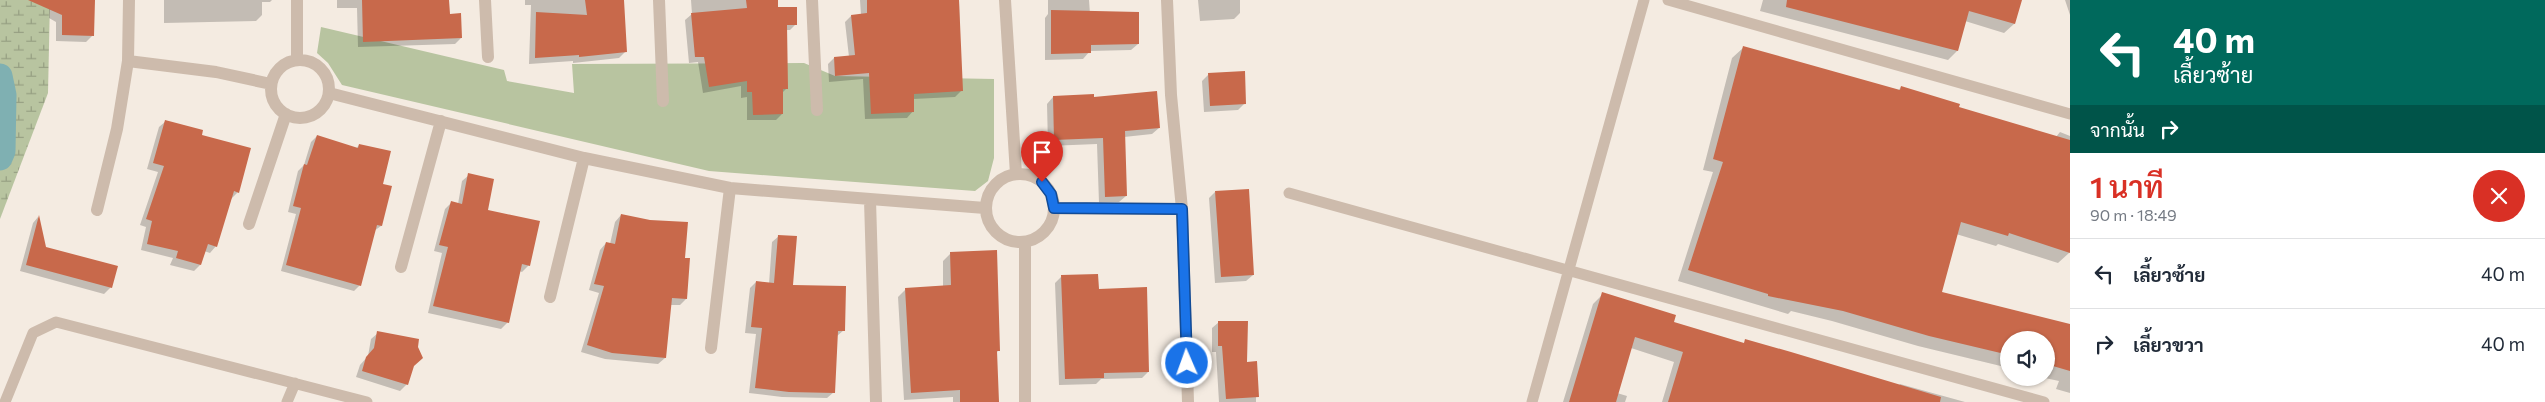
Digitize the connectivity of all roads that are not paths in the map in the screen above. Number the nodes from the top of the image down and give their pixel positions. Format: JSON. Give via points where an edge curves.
{"nodes":[{"id":1,"x":129,"y":0,"type":"edge"},
{"id":2,"x":297,"y":0,"type":"edge"},
{"id":3,"x":485,"y":0,"type":"edge"},
{"id":4,"x":658,"y":0,"type":"edge"},
{"id":5,"x":812,"y":0,"type":"edge"},
{"id":6,"x":1005,"y":0,"type":"edge"},
{"id":7,"x":1167,"y":0,"type":"edge"},
{"id":8,"x":1644,"y":0,"type":"edge"},
{"id":9,"x":1668,"y":0,"type":"edge"},
{"id":10,"x":488,"y":57,"type":"dead end"},
{"id":11,"x":128,"y":60,"type":"junction"},
{"id":12,"x":297,"y":60,"type":"junction"},
{"id":13,"x":271,"y":84,"type":"junction"},
{"id":14,"x":328,"y":93,"type":"junction"},
{"id":15,"x":663,"y":101,"type":"dead end"},
{"id":16,"x":817,"y":110,"type":"dead end"},
{"id":17,"x":286,"y":114,"type":"junction"},
{"id":18,"x":2070,"y":114,"type":"edge"},
{"id":19,"x":441,"y":121,"type":"junction"},
{"id":20,"x":584,"y":158,"type":"junction"},
{"id":21,"x":1016,"y":174,"type":"junction"},
{"id":22,"x":730,"y":188,"type":"junction"},
{"id":23,"x":1289,"y":193,"type":"dead end"},
{"id":24,"x":870,"y":200,"type":"junction"},
{"id":25,"x":985,"y":208,"type":"junction"},
{"id":26,"x":1054,"y":208,"type":"junction"},
{"id":27,"x":1182,"y":209,"type":"junction"},
{"id":28,"x":97,"y":210,"type":"dead end"},
{"id":29,"x":249,"y":224,"type":"dead end"},
{"id":30,"x":1025,"y":242,"type":"junction"},
{"id":31,"x":401,"y":267,"type":"dead end"},
{"id":32,"x":1569,"y":270,"type":"junction"},
{"id":33,"x":550,"y":297,"type":"dead end"},
{"id":34,"x":711,"y":348,"type":"dead end"},
{"id":35,"x":295,"y":382,"type":"junction"},
{"id":36,"x":5,"y":402,"type":"edge"},
{"id":37,"x":287,"y":402,"type":"edge"},
{"id":38,"x":367,"y":402,"type":"edge"},
{"id":39,"x":876,"y":402,"type":"edge"},
{"id":40,"x":1025,"y":402,"type":"edge"},
{"id":41,"x":1188,"y":402,"type":"edge"},
{"id":42,"x":1532,"y":402,"type":"edge"},
{"id":43,"x":2044,"y":402,"type":"edge"}],
"edges":[{"from":1,"to":11,"type":"street"},
{"from":2,"to":12,"type":"street"},
{"from":3,"to":10,"type":"street"},
{"from":4,"to":15,"type":"street"},
{"from":5,"to":16,"type":"street"},
{"from":6,"to":21,"type":"street"},
{"from":7,"to":27,"type":"street"},
{"from":8,"to":32,"type":"lane"},
{"from":9,"to":18,"type":"lane"},
{"from":11,"to":13,"type":"street","via":[[216,72]]},
{"from":11,"to":28,"type":"street","via":[[118,129]]},
{"from":12,"to":13,"type":"street","via":[[285,63]]},
{"from":12,"to":14,"type":"street","via":[[308,60],[321,69],[328,82]]},
{"from":13,"to":17,"type":"street","via":[[274,101]]},
{"from":14,"to":17,"type":"street","via":[[325,103],[312,114],[297,117]]},
{"from":14,"to":19,"type":"street"},
{"from":17,"to":29,"type":"street"},
{"from":19,"to":20,"type":"street"},
{"from":19,"to":31,"type":"street"},
{"from":20,"to":22,"type":"street"},
{"from":20,"to":33,"type":"street"},
{"from":21,"to":25,"type":"street","via":[[992,188]]},
{"from":21,"to":26,"type":"street","via":[[1042,182],[1051,194]]},
{"from":22,"to":24,"type":"street"},
{"from":22,"to":34,"type":"street"},
{"from":23,"to":32,"type":"lane"},
{"from":24,"to":25,"type":"street"},
{"from":24,"to":39,"type":"street"},
{"from":25,"to":30,"type":"street","via":[[992,228],[1003,238]]},
{"from":26,"to":27,"type":"street"},
{"from":26,"to":30,"type":"street","via":[[1051,222],[1043,233]]},
{"from":27,"to":41,"type":"street"},
{"from":30,"to":40,"type":"street"},
{"from":32,"to":42,"type":"lane"},
{"from":32,"to":43,"type":"lane"},
{"from":35,"to":36,"type":"lane","via":[[56,322],[33,333]]},
{"from":35,"to":37,"type":"lane"},
{"from":35,"to":38,"type":"lane"}]}
